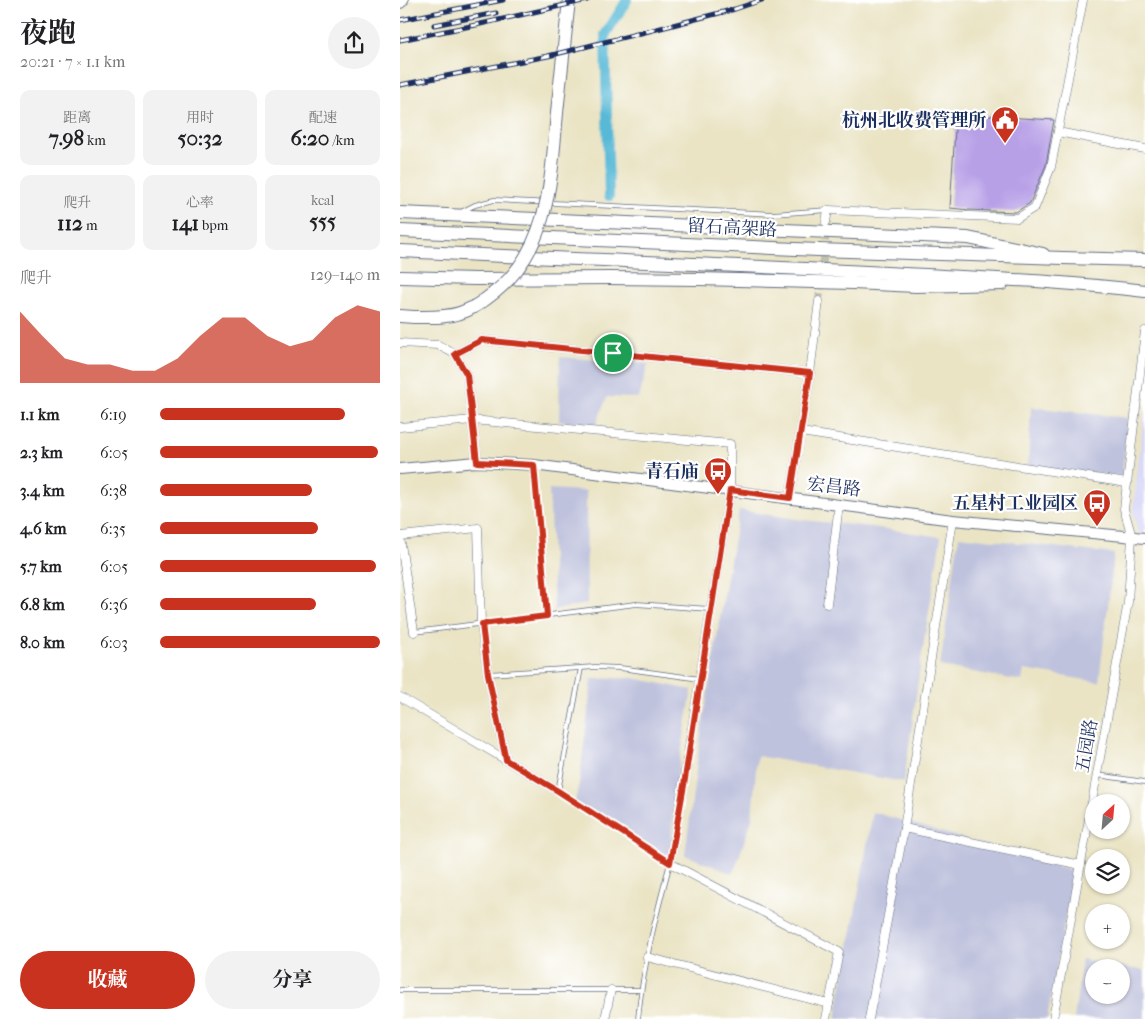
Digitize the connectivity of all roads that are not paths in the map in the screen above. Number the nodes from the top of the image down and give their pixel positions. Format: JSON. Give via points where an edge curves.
{"nodes":[{"id":1,"x":569,"y":0,"type":"edge"},
{"id":2,"x":1083,"y":0,"type":"edge"},
{"id":3,"x":1058,"y":132,"type":"junction"},
{"id":4,"x":1145,"y":149,"type":"edge"},
{"id":5,"x":400,"y":206,"type":"edge"},
{"id":6,"x":828,"y":210,"type":"junction"},
{"id":7,"x":400,"y":213,"type":"edge"},
{"id":8,"x":440,"y":215,"type":"junction"},
{"id":9,"x":455,"y":215,"type":"junction"},
{"id":10,"x":826,"y":222,"type":"tunnel mouth"},
{"id":11,"x":400,"y":231,"type":"edge"},
{"id":12,"x":400,"y":251,"type":"edge"},
{"id":13,"x":1063,"y":258,"type":"junction"},
{"id":14,"x":1145,"y":260,"type":"edge"},
{"id":15,"x":400,"y":277,"type":"edge"},
{"id":16,"x":1061,"y":283,"type":"junction"},
{"id":17,"x":1145,"y":290,"type":"edge"},
{"id":18,"x":819,"y":301,"type":"tunnel mouth"},
{"id":19,"x":400,"y":316,"type":"edge"},
{"id":20,"x":1145,"y":331,"type":"edge"},
{"id":21,"x":400,"y":343,"type":"edge"},
{"id":22,"x":455,"y":354,"type":"junction"},
{"id":23,"x":810,"y":373,"type":"junction"},
{"id":24,"x":472,"y":420,"type":"junction"},
{"id":25,"x":400,"y":427,"type":"edge"},
{"id":26,"x":801,"y":432,"type":"junction"},
{"id":27,"x":477,"y":462,"type":"junction"},
{"id":28,"x":534,"y":465,"type":"junction"},
{"id":29,"x":400,"y":469,"type":"edge"},
{"id":30,"x":1128,"y":483,"type":"junction"},
{"id":31,"x":730,"y":490,"type":"junction"},
{"id":32,"x":790,"y":498,"type":"junction"},
{"id":33,"x":839,"y":504,"type":"junction"},
{"id":34,"x":953,"y":520,"type":"junction"},
{"id":35,"x":400,"y":536,"type":"edge"},
{"id":36,"x":1132,"y":537,"type":"junction"},
{"id":37,"x":1145,"y":538,"type":"edge"},
{"id":38,"x":827,"y":604,"type":"dead end"},
{"id":39,"x":711,"y":610,"type":"junction"},
{"id":40,"x":547,"y":616,"type":"junction"},
{"id":41,"x":482,"y":624,"type":"junction"},
{"id":42,"x":414,"y":632,"type":"joint"},
{"id":43,"x":581,"y":668,"type":"junction"},
{"id":44,"x":488,"y":674,"type":"junction"},
{"id":45,"x":700,"y":679,"type":"junction"},
{"id":46,"x":400,"y":698,"type":"edge"},
{"id":47,"x":506,"y":760,"type":"junction"},
{"id":48,"x":1098,"y":775,"type":"junction"},
{"id":49,"x":1145,"y":782,"type":"edge"},
{"id":50,"x":558,"y":791,"type":"junction"},
{"id":51,"x":904,"y":828,"type":"junction"},
{"id":52,"x":670,"y":863,"type":"junction"},
{"id":53,"x":1081,"y":865,"type":"junction"},
{"id":54,"x":647,"y":957,"type":"junction"},
{"id":55,"x":400,"y":990,"type":"edge"},
{"id":56,"x":611,"y":990,"type":"junction"},
{"id":57,"x":640,"y":990,"type":"junction"},
{"id":58,"x":829,"y":1004,"type":"junction"},
{"id":59,"x":605,"y":1019,"type":"edge"},
{"id":60,"x":638,"y":1019,"type":"edge"},
{"id":61,"x":826,"y":1019,"type":"edge"},
{"id":62,"x":868,"y":1019,"type":"edge"},
{"id":63,"x":1053,"y":1019,"type":"edge"}],
"edges":[{"from":1,"to":19,"type":"main road","bridge":true,"via":[[550,180],[545,209],[531,249],[503,286],[475,307],[441,317]]},
{"from":2,"to":3,"type":"street"},
{"from":3,"to":4,"type":"street"},
{"from":3,"to":6,"type":"street","via":[[1051,167],[1035,207],[1018,218]]},
{"from":5,"to":8,"type":"main road"},
{"from":6,"to":9,"type":"lane","via":[[773,214],[494,200],[475,204]]},
{"from":6,"to":10,"type":"street"},
{"from":7,"to":8,"type":"main road"},
{"from":8,"to":9,"type":"main road"},
{"from":9,"to":13,"type":"main road","via":[[968,238]]},
{"from":11,"to":13,"type":"main road","name":"留石高架路"},
{"from":12,"to":16,"type":"main road","name":"留石高架路"},
{"from":13,"to":14,"type":"main road"},
{"from":15,"to":16,"type":"main road","via":[[698,279],[916,286]]},
{"from":16,"to":17,"type":"main road"},
{"from":18,"to":23,"type":"street"},
{"from":20,"to":30,"type":"street","name":"五园路"},
{"from":21,"to":22,"type":"street","via":[[438,345]]},
{"from":22,"to":23,"type":"street","via":[[482,340]]},
{"from":22,"to":24,"type":"street","via":[[467,375]]},
{"from":23,"to":26,"type":"street"},
{"from":24,"to":25,"type":"street"},
{"from":24,"to":27,"type":"street"},
{"from":24,"to":31,"type":"street","via":[[730,444]]},
{"from":26,"to":30,"type":"street"},
{"from":26,"to":32,"type":"street"},
{"from":27,"to":28,"type":"street","name":"宏昌路"},
{"from":27,"to":29,"type":"street","name":"宏昌路"},
{"from":28,"to":31,"type":"street","name":"宏昌路"},
{"from":28,"to":40,"type":"lane"},
{"from":30,"to":36,"type":"street","name":"五园路","via":[[1124,509]]},
{"from":31,"to":32,"type":"street","name":"宏昌路"},
{"from":31,"to":39,"type":"street"},
{"from":32,"to":33,"type":"street","name":"宏昌路"},
{"from":33,"to":34,"type":"street","name":"宏昌路"},
{"from":33,"to":38,"type":"street"},
{"from":34,"to":36,"type":"street","name":"宏昌路"},
{"from":34,"to":51,"type":"street"},
{"from":35,"to":41,"type":"street","via":[[478,528]]},
{"from":35,"to":42,"type":"street"},
{"from":36,"to":37,"type":"street","name":"宏昌路"},
{"from":36,"to":48,"type":"street","name":"五园路","via":[[1128,602]]},
{"from":39,"to":40,"type":"lane","via":[[636,604]]},
{"from":39,"to":45,"type":"street"},
{"from":40,"to":41,"type":"lane"},
{"from":41,"to":42,"type":"lane"},
{"from":41,"to":44,"type":"street"},
{"from":43,"to":44,"type":"lane"},
{"from":43,"to":45,"type":"lane","via":[[620,668]]},
{"from":43,"to":50,"type":"lane"},
{"from":44,"to":47,"type":"street"},
{"from":45,"to":52,"type":"street"},
{"from":46,"to":47,"type":"street"},
{"from":47,"to":50,"type":"street"},
{"from":48,"to":49,"type":"lane"},
{"from":48,"to":53,"type":"street","name":"五园路"},
{"from":50,"to":52,"type":"lane"},
{"from":51,"to":53,"type":"street"},
{"from":51,"to":62,"type":"street"},
{"from":52,"to":54,"type":"lane"},
{"from":52,"to":58,"type":"street","via":[[839,952]]},
{"from":53,"to":63,"type":"street","name":"五园路"},
{"from":54,"to":57,"type":"lane"},
{"from":54,"to":58,"type":"street"},
{"from":55,"to":56,"type":"lane"},
{"from":56,"to":57,"type":"lane"},
{"from":56,"to":59,"type":"street"},
{"from":57,"to":60,"type":"lane"},
{"from":58,"to":61,"type":"street"}]}
